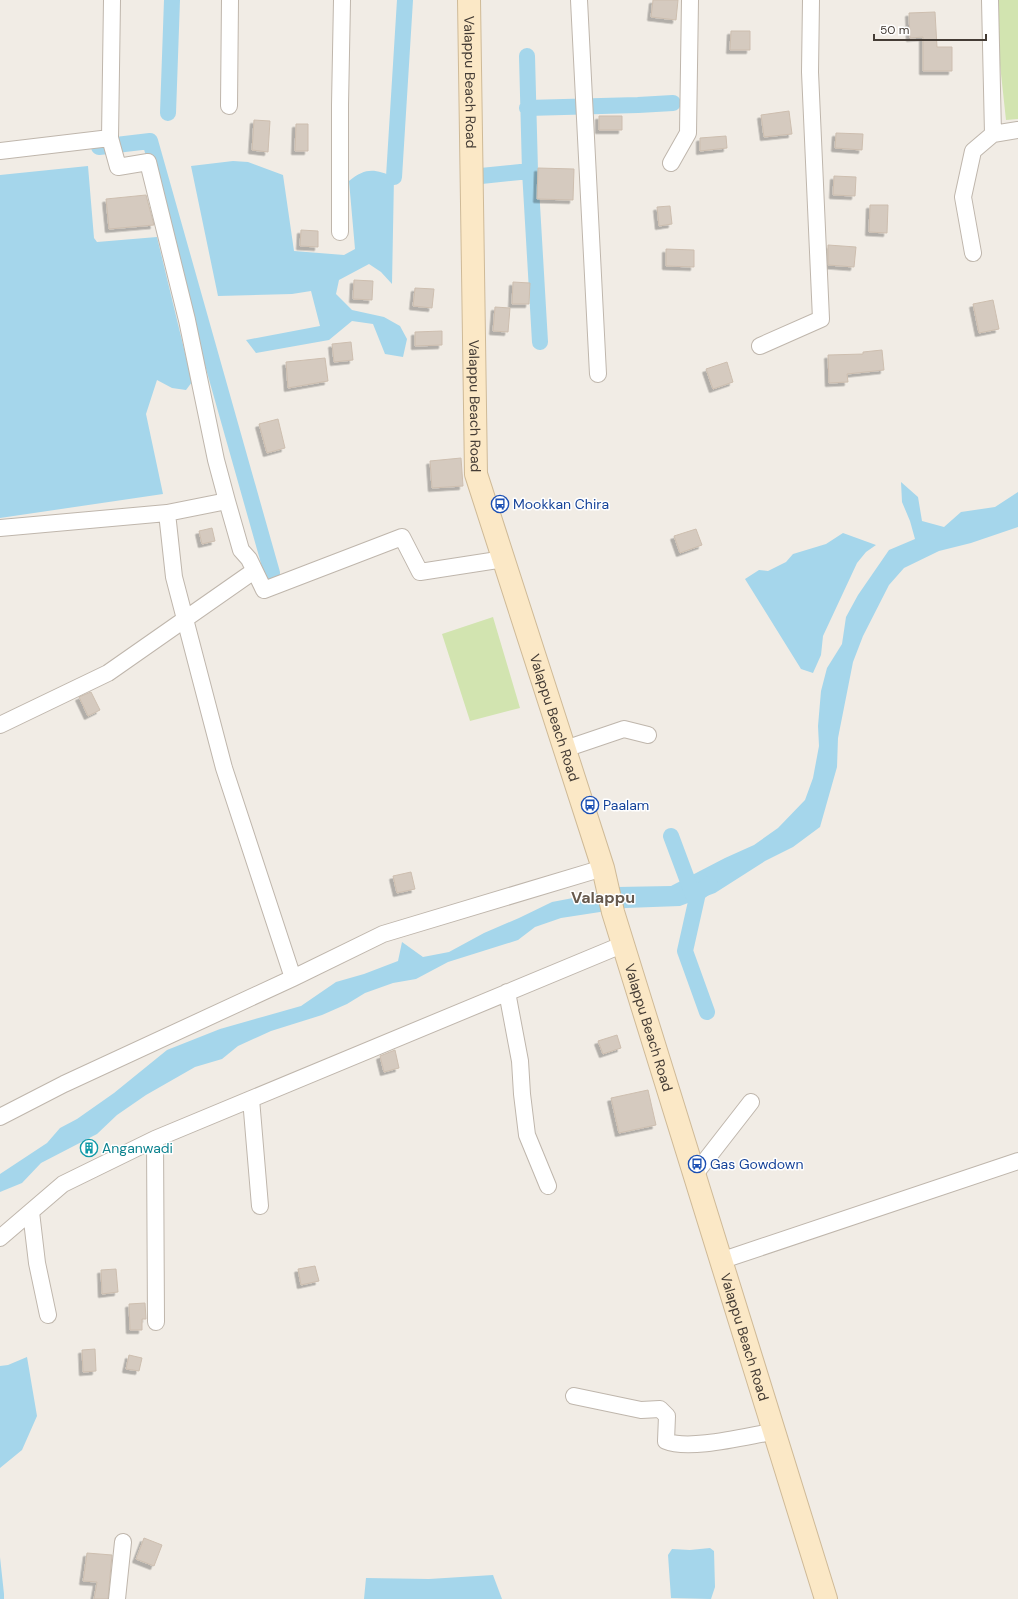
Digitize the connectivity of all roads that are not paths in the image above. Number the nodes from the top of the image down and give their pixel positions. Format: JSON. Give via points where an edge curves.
{"nodes":[{"id":1,"x":112,"y":0,"type":"edge"},
{"id":2,"x":230,"y":0,"type":"edge"},
{"id":3,"x":342,"y":0,"type":"edge"},
{"id":4,"x":469,"y":0,"type":"edge"},
{"id":5,"x":579,"y":0,"type":"edge"},
{"id":6,"x":690,"y":0,"type":"edge"},
{"id":7,"x":811,"y":0,"type":"edge"},
{"id":8,"x":990,"y":0,"type":"edge"},
{"id":9,"x":229,"y":106,"type":"dead end"},
{"id":10,"x":1018,"y":130,"type":"edge"},
{"id":11,"x":993,"y":134,"type":"junction"},
{"id":12,"x":112,"y":144,"type":"junction"},
{"id":13,"x":0,"y":151,"type":"edge"},
{"id":14,"x":671,"y":163,"type":"dead end"},
{"id":15,"x":340,"y":232,"type":"dead end"},
{"id":16,"x":973,"y":253,"type":"dead end"},
{"id":17,"x":760,"y":346,"type":"dead end"},
{"id":18,"x":598,"y":374,"type":"dead end"},
{"id":19,"x":227,"y":500,"type":"junction"},
{"id":20,"x":167,"y":513,"type":"junction"},
{"id":21,"x":0,"y":528,"type":"edge"},
{"id":22,"x":504,"y":559,"type":"junction"},
{"id":23,"x":254,"y":571,"type":"junction"},
{"id":24,"x":185,"y":619,"type":"junction"},
{"id":25,"x":0,"y":725,"type":"edge"},
{"id":26,"x":648,"y":735,"type":"dead end"},
{"id":27,"x":565,"y":749,"type":"junction"},
{"id":28,"x":605,"y":878,"type":"junction"},
{"id":29,"x":624,"y":944,"type":"junction"},
{"id":30,"x":293,"y":978,"type":"junction"},
{"id":31,"x":507,"y":992,"type":"junction"},
{"id":32,"x":251,"y":1099,"type":"junction"},
{"id":33,"x":751,"y":1102,"type":"dead end"},
{"id":34,"x":0,"y":1117,"type":"edge"},
{"id":35,"x":155,"y":1139,"type":"junction"},
{"id":36,"x":1018,"y":1161,"type":"edge"},
{"id":37,"x":695,"y":1174,"type":"junction"},
{"id":38,"x":548,"y":1186,"type":"dead end"},
{"id":39,"x":260,"y":1206,"type":"dead end"},
{"id":40,"x":31,"y":1212,"type":"junction"},
{"id":41,"x":0,"y":1238,"type":"edge"},
{"id":42,"x":720,"y":1261,"type":"junction"},
{"id":43,"x":48,"y":1315,"type":"dead end"},
{"id":44,"x":156,"y":1322,"type":"dead end"},
{"id":45,"x":574,"y":1396,"type":"dead end"},
{"id":46,"x":772,"y":1432,"type":"junction"},
{"id":47,"x":123,"y":1542,"type":"dead end"},
{"id":48,"x":117,"y":1599,"type":"edge"},
{"id":49,"x":826,"y":1599,"type":"edge"}],
"edges":[{"from":1,"to":12,"type":"street"},
{"from":2,"to":9,"type":"street"},
{"from":3,"to":15,"type":"street"},
{"from":4,"to":22,"type":"main road","name":"Valappu Beach Road","via":[[476,474]]},
{"from":5,"to":18,"type":"street"},
{"from":6,"to":14,"type":"street","via":[[688,132]]},
{"from":7,"to":17,"type":"street","via":[[810,72],[821,319]]},
{"from":8,"to":11,"type":"street"},
{"from":10,"to":11,"type":"street"},
{"from":11,"to":16,"type":"street","via":[[973,151],[963,197]]},
{"from":12,"to":13,"type":"street"},
{"from":12,"to":19,"type":"street","via":[[118,167],[148,162],[187,320],[216,460]]},
{"from":19,"to":20,"type":"street"},
{"from":19,"to":23,"type":"street","via":[[241,550],[249,559]]},
{"from":20,"to":21,"type":"street"},
{"from":20,"to":24,"type":"street","via":[[174,577]]},
{"from":22,"to":23,"type":"street","via":[[420,572],[402,537],[264,590]]},
{"from":22,"to":27,"type":"main road","name":"Valappu Beach Road"},
{"from":23,"to":24,"type":"street"},
{"from":24,"to":25,"type":"street","via":[[108,672]]},
{"from":24,"to":30,"type":"street","via":[[224,768]]},
{"from":26,"to":27,"type":"street","via":[[624,729]]},
{"from":27,"to":28,"type":"main road","name":"Valappu Beach Road"},
{"from":28,"to":29,"type":"main road","name":"Valappu Beach Road"},
{"from":28,"to":30,"type":"street","via":[[383,934]]},
{"from":29,"to":31,"type":"street"},
{"from":29,"to":37,"type":"main road","name":"Valappu Beach Road"},
{"from":30,"to":34,"type":"street","via":[[64,1084]]},
{"from":31,"to":32,"type":"street"},
{"from":31,"to":38,"type":"street","via":[[520,1061],[528,1135]]},
{"from":32,"to":35,"type":"street"},
{"from":32,"to":39,"type":"street"},
{"from":33,"to":37,"type":"street"},
{"from":35,"to":40,"type":"street","via":[[63,1184]]},
{"from":35,"to":44,"type":"street"},
{"from":36,"to":42,"type":"street"},
{"from":37,"to":42,"type":"main road","name":"Valappu Beach Road"},
{"from":40,"to":41,"type":"street"},
{"from":40,"to":43,"type":"street","via":[[37,1263]]},
{"from":42,"to":46,"type":"main road","name":"Valappu Beach Road"},
{"from":45,"to":46,"type":"street","via":[[641,1410],[660,1410],[667,1416],[666,1441],[672,1444],[692,1444]]},
{"from":46,"to":49,"type":"main road","name":"Valappu Beach Road"},
{"from":47,"to":48,"type":"street"}]}
